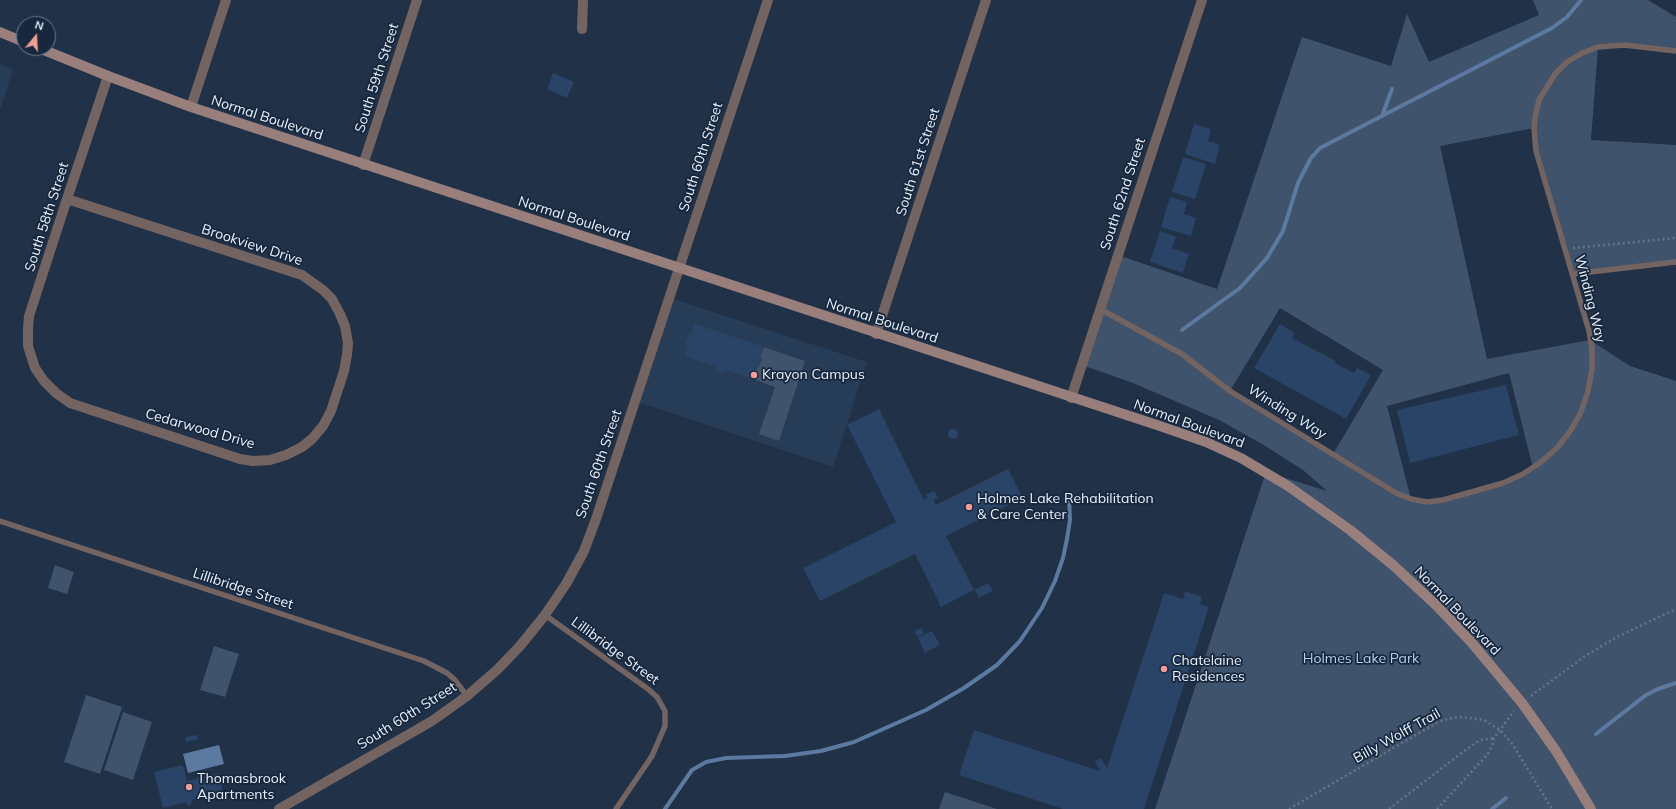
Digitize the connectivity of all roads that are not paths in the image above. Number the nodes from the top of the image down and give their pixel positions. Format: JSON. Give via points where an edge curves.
{"nodes":[{"id":1,"x":226,"y":0,"type":"edge"},
{"id":2,"x":417,"y":0,"type":"edge"},
{"id":3,"x":583,"y":0,"type":"edge"},
{"id":4,"x":768,"y":0,"type":"edge"},
{"id":5,"x":986,"y":0,"type":"edge"},
{"id":6,"x":1202,"y":0,"type":"edge"},
{"id":7,"x":582,"y":29,"type":"dead end"},
{"id":8,"x":0,"y":32,"type":"edge"},
{"id":9,"x":16,"y":39,"type":"edge"},
{"id":10,"x":1676,"y":51,"type":"edge"},
{"id":11,"x":56,"y":55,"type":"edge"},
{"id":12,"x":108,"y":76,"type":"junction"},
{"id":13,"x":191,"y":107,"type":"junction"},
{"id":14,"x":363,"y":165,"type":"junction"},
{"id":15,"x":67,"y":199,"type":"junction"},
{"id":16,"x":1676,"y":262,"type":"edge"},
{"id":17,"x":680,"y":268,"type":"junction"},
{"id":18,"x":1573,"y":274,"type":"junction"},
{"id":19,"x":1100,"y":309,"type":"junction"},
{"id":20,"x":876,"y":334,"type":"junction"},
{"id":21,"x":35,"y":368,"type":"joint"},
{"id":22,"x":338,"y":388,"type":"joint"},
{"id":23,"x":1072,"y":398,"type":"junction"},
{"id":24,"x":0,"y":521,"type":"edge"},
{"id":25,"x":545,"y":615,"type":"junction"},
{"id":26,"x":467,"y":696,"type":"junction"},
{"id":27,"x":279,"y":809,"type":"edge"},
{"id":28,"x":616,"y":809,"type":"edge"},
{"id":29,"x":1591,"y":809,"type":"edge"}],
"edges":[{"from":1,"to":13,"type":"street"},
{"from":2,"to":14,"type":"street","name":"South 59th Street"},
{"from":3,"to":7,"type":"street"},
{"from":4,"to":17,"type":"street","name":"South 60th Street"},
{"from":5,"to":20,"type":"street","name":"South 61st Street"},
{"from":6,"to":19,"type":"street","name":"South 62nd Street"},
{"from":8,"to":9,"type":"main road"},
{"from":10,"to":18,"type":"lane","name":"Winding Way","via":[[1624,45],[1598,47],[1567,62],[1555,74],[1539,100],[1535,117],[1536,151]]},
{"from":11,"to":12,"type":"main road","name":"Normal Boulevard"},
{"from":12,"to":13,"type":"main road","name":"Normal Boulevard"},
{"from":12,"to":15,"type":"street","name":"South 58th Street"},
{"from":13,"to":14,"type":"main road","name":"Normal Boulevard"},
{"from":14,"to":17,"type":"main road","name":"Normal Boulevard"},
{"from":15,"to":21,"type":"street","name":"South 58th Street","via":[[29,316],[28,346]]},
{"from":15,"to":22,"type":"street","name":"Brookview Drive","via":[[302,275],[313,282],[332,299],[345,326],[347,355]]},
{"from":16,"to":18,"type":"lane"},
{"from":17,"to":20,"type":"main road","name":"Normal Boulevard"},
{"from":17,"to":25,"type":"street","name":"South 60th Street","via":[[590,535],[569,578]]},
{"from":18,"to":19,"type":"lane","name":"Winding Way","via":[[1589,331],[1592,369],[1581,412],[1570,430],[1552,452],[1523,474],[1503,483],[1427,502],[1396,493],[1230,391],[1182,354]]},
{"from":19,"to":23,"type":"street","name":"South 62nd Street"},
{"from":20,"to":23,"type":"main road","name":"Normal Boulevard"},
{"from":21,"to":22,"type":"street","name":"Cedarwood Drive","via":[[56,393],[70,403],[240,459],[253,461],[270,460],[286,455],[312,439],[325,421]]},
{"from":23,"to":29,"type":"main road","name":"Normal Boulevard","via":[[1206,442],[1241,458],[1288,486],[1368,544],[1421,591],[1472,643],[1522,703],[1556,751]]},
{"from":24,"to":26,"type":"lane","name":"Lillibridge Street","via":[[424,661],[447,673]]},
{"from":25,"to":26,"type":"street","name":"South 60th Street","via":[[507,660]]},
{"from":25,"to":28,"type":"lane","name":"Lillibridge Street","via":[[648,689],[657,697],[665,712],[665,726],[652,756]]},
{"from":26,"to":27,"type":"street","name":"South 60th Street","via":[[432,721]]}]}
